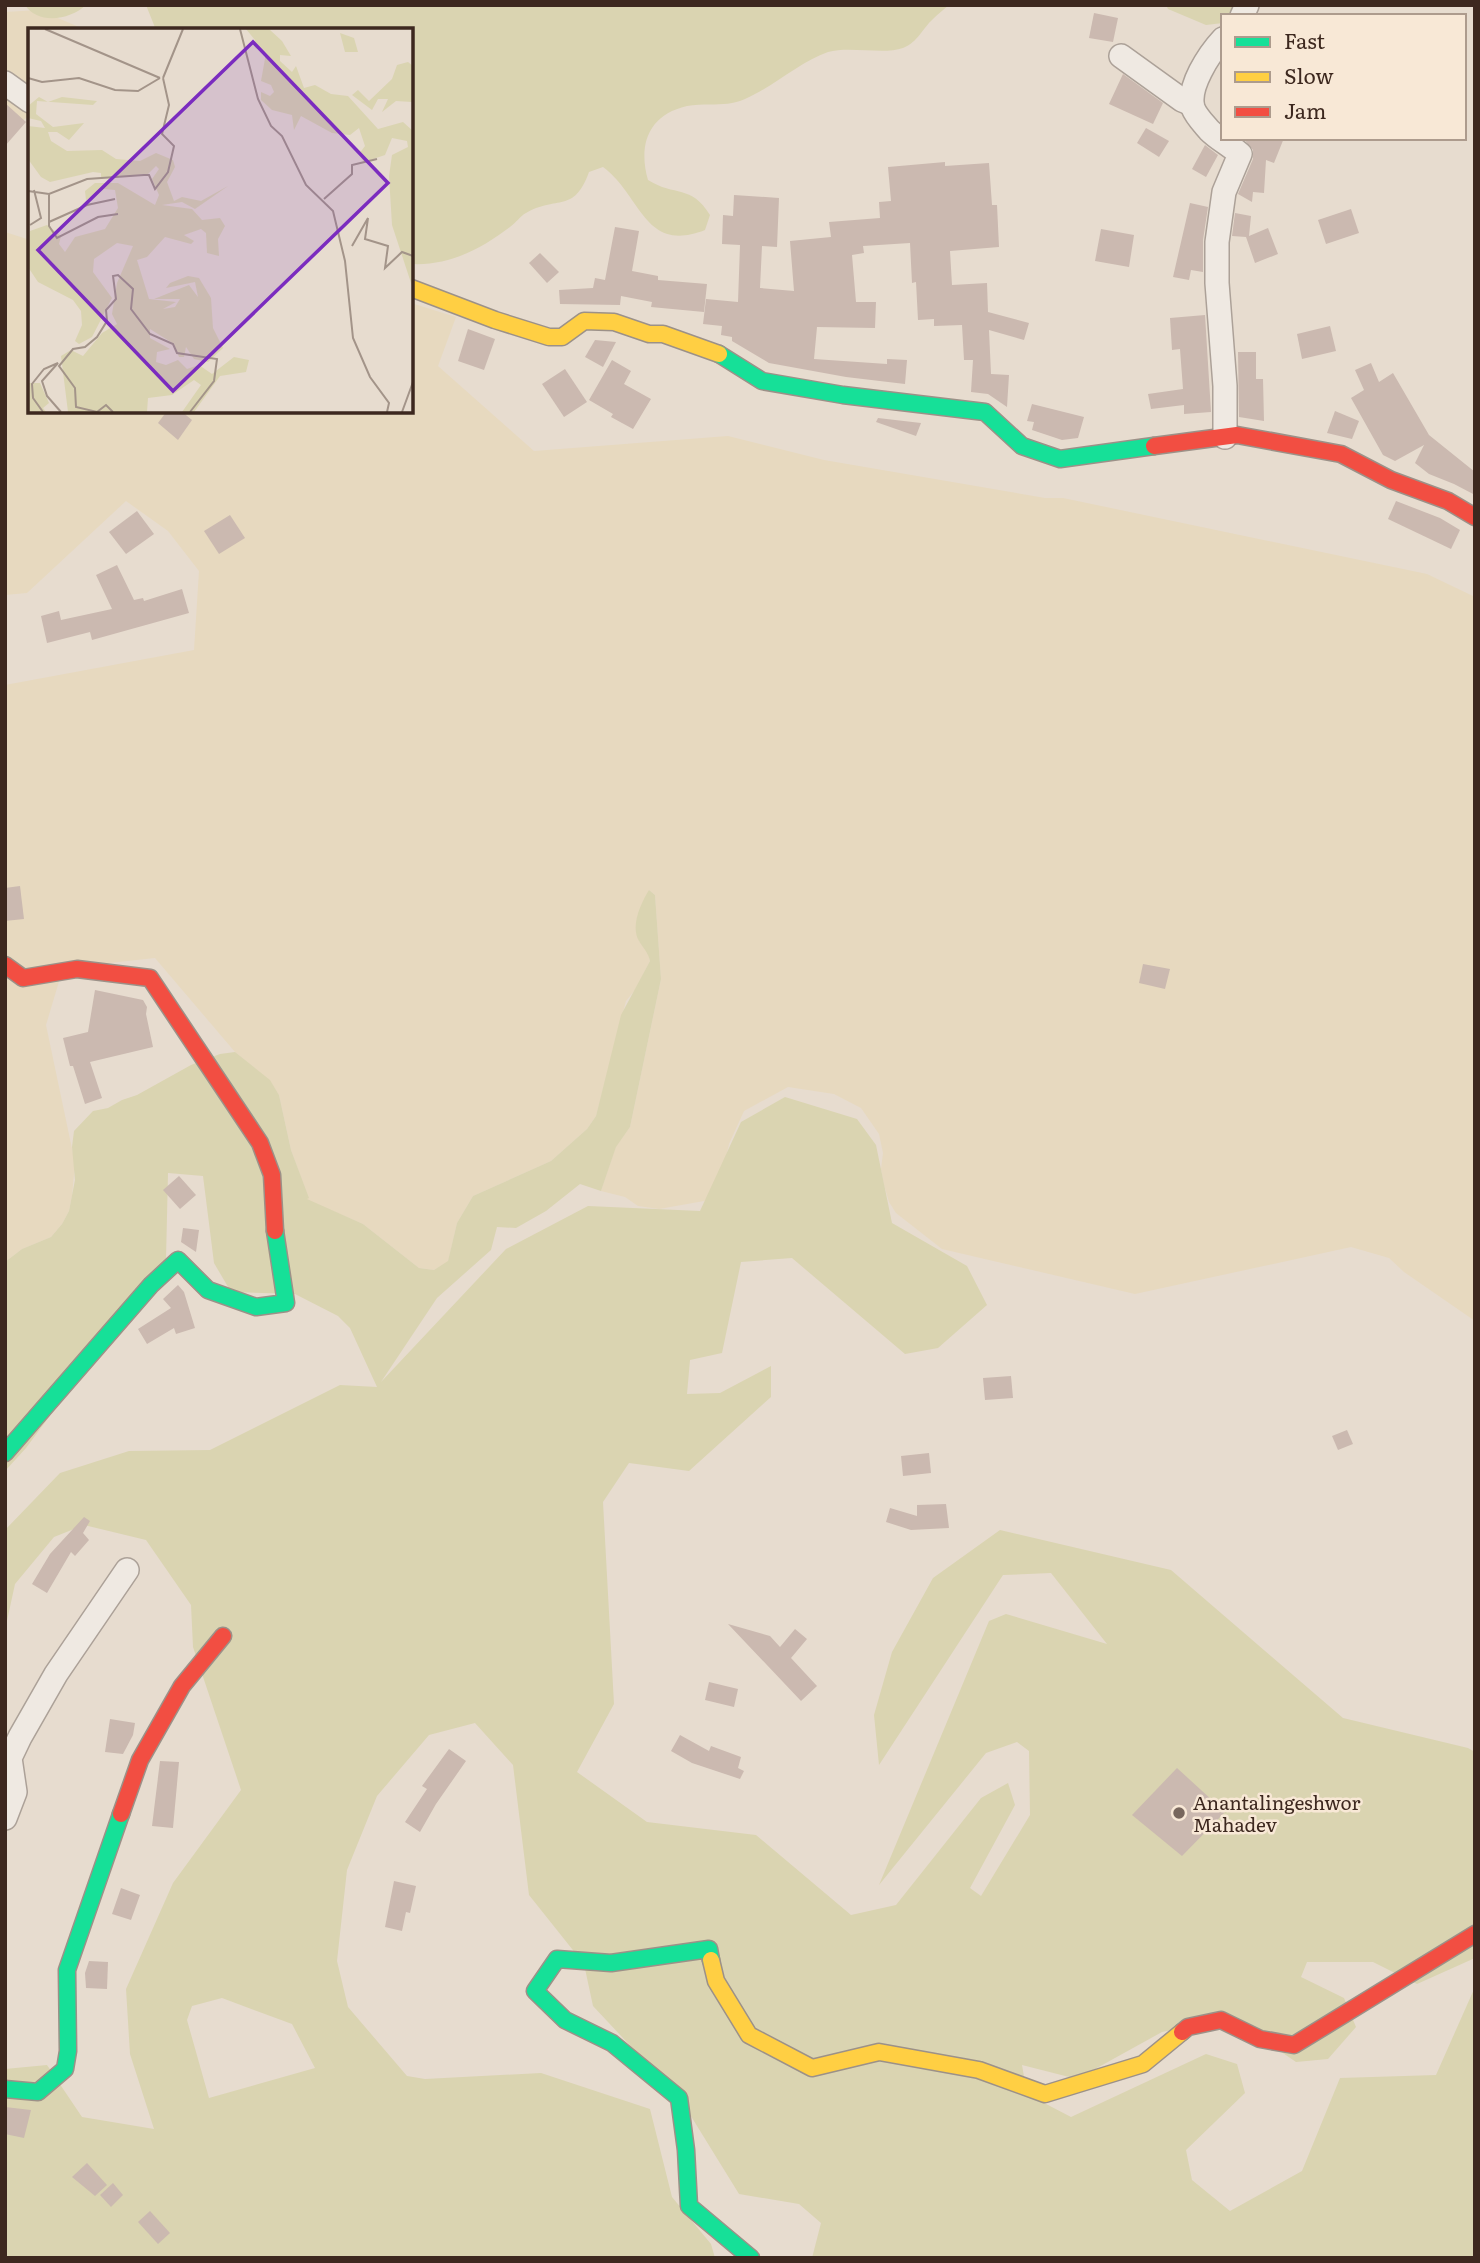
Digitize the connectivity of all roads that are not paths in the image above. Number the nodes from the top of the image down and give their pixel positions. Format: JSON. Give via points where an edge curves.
{"nodes":[{"id":1,"x":1221,"y":42,"type":"edge"},
{"id":2,"x":1121,"y":56,"type":"dead end"},
{"id":3,"x":5,"y":83,"type":"edge"},
{"id":4,"x":28,"y":100,"type":"edge"},
{"id":5,"x":1192,"y":104,"type":"junction"},
{"id":6,"x":1221,"y":140,"type":"edge"},
{"id":7,"x":1222,"y":140,"type":"edge"},
{"id":8,"x":413,"y":289,"type":"edge"},
{"id":9,"x":1225,"y":436,"type":"junction"},
{"id":10,"x":1475,"y":517,"type":"edge"},
{"id":11,"x":5,"y":965,"type":"edge"},
{"id":12,"x":5,"y":1453,"type":"edge"},
{"id":13,"x":127,"y":1570,"type":"dead end"},
{"id":14,"x":223,"y":1636,"type":"dead end"},
{"id":15,"x":5,"y":1818,"type":"edge"},
{"id":16,"x":1475,"y":1934,"type":"edge"},
{"id":17,"x":5,"y":2089,"type":"edge"},
{"id":18,"x":751,"y":2258,"type":"edge"}],
"edges":[{"from":1,"to":5,"type":"street","via":[[1201,69]]},
{"from":2,"to":5,"type":"street"},
{"from":3,"to":4,"type":"street"},
{"from":5,"to":6,"type":"street"},
{"from":7,"to":9,"type":"street","via":[[1240,154],[1224,192],[1217,242]]},
{"from":8,"to":9,"type":"street","via":[[550,337],[562,337],[584,321],[614,322],[718,354],[762,381],[985,412],[1022,446],[1060,459]]},
{"from":9,"to":10,"type":"street","via":[[1341,454]]},
{"from":11,"to":12,"type":"street","via":[[23,978],[77,969],[150,978],[260,1143],[272,1175],[275,1236],[286,1303],[256,1307],[208,1290],[178,1260]]},
{"from":13,"to":15,"type":"street","via":[[56,1674],[20,1737],[10,1758],[15,1792]]},
{"from":14,"to":17,"type":"street","via":[[182,1686],[141,1760],[66,1970],[65,2069],[38,2092]]},
{"from":16,"to":18,"type":"street","via":[[1294,2045],[1260,2039],[1221,2020],[1188,2027],[1143,2064],[1045,2094],[979,2070],[879,2052],[812,2068],[750,2035],[716,1981],[709,1949],[611,1962],[557,1959],[536,1991],[565,2020],[612,2043],[679,2098],[689,2206]]}]}
